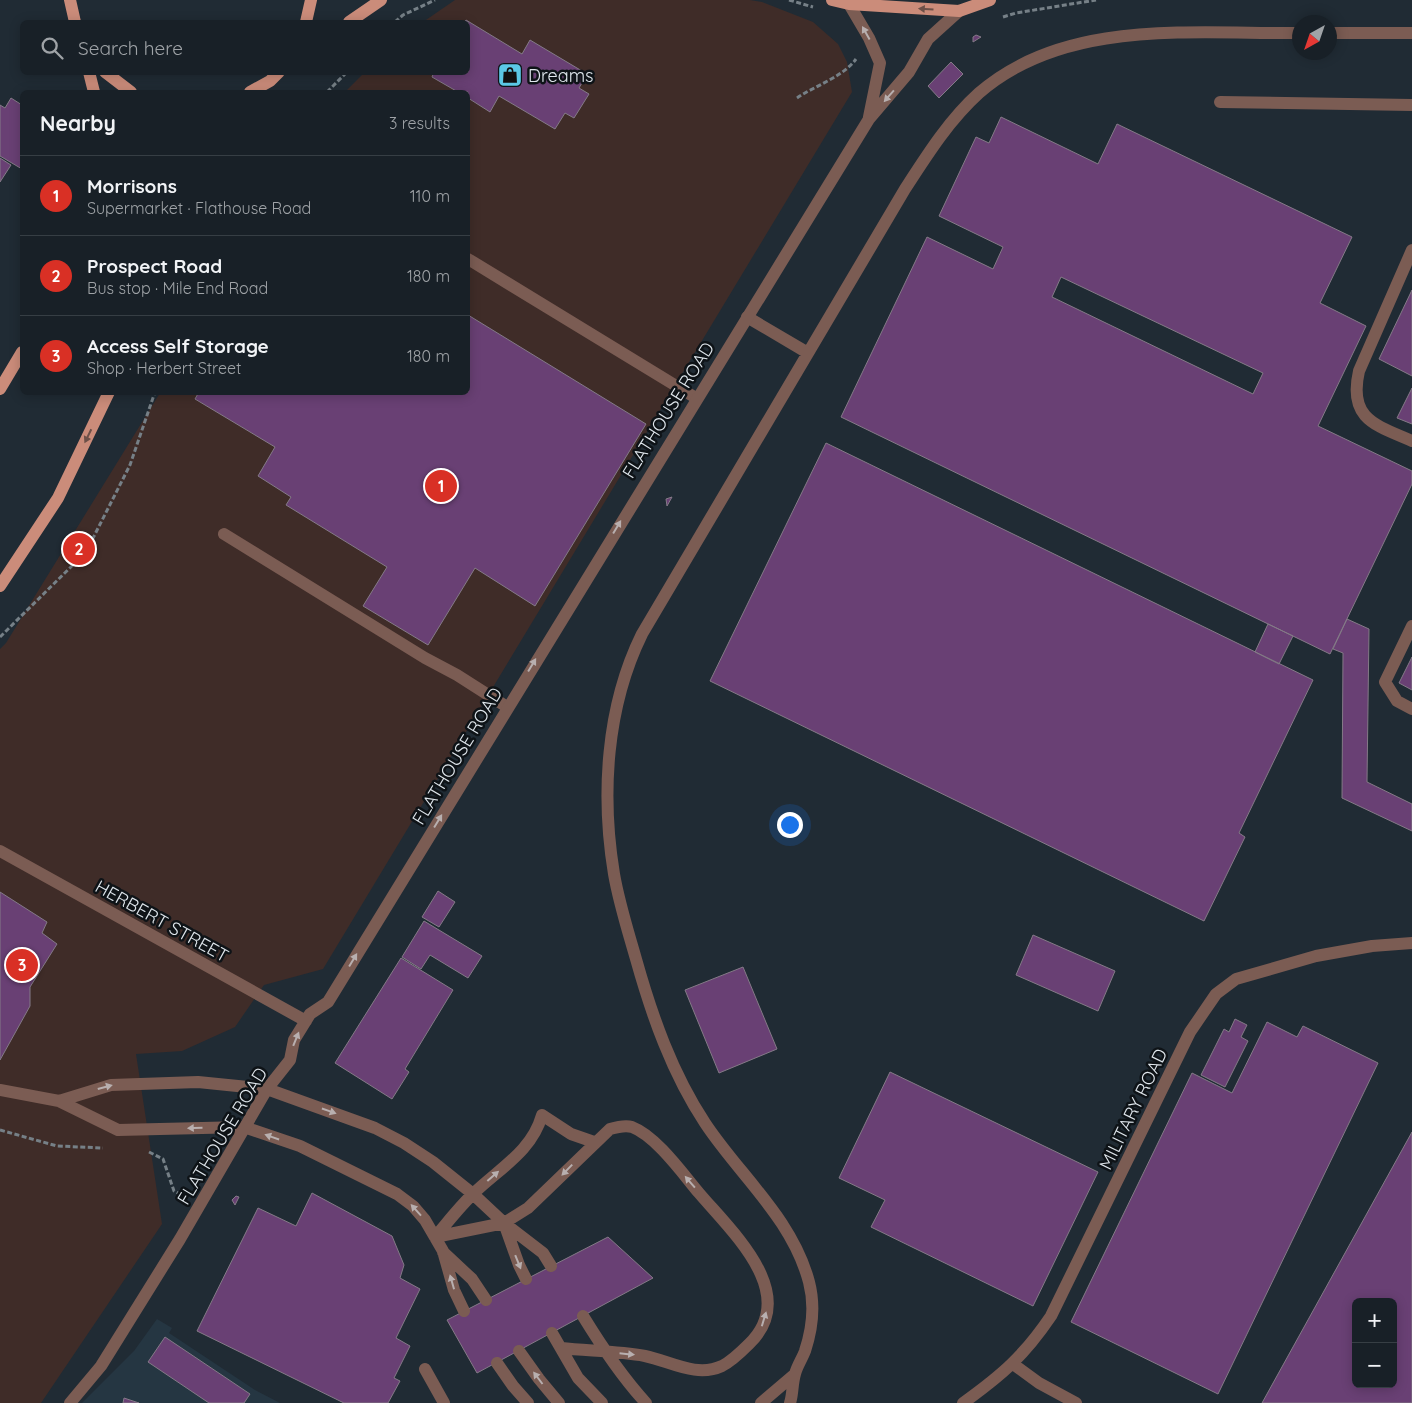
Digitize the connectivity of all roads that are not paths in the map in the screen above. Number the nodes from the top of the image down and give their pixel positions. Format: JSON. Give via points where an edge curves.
{"nodes":[{"id":1,"x":70,"y":0,"type":"edge"},
{"id":2,"x":312,"y":0,"type":"edge"},
{"id":3,"x":381,"y":0,"type":"edge"},
{"id":4,"x":832,"y":0,"type":"edge"},
{"id":5,"x":990,"y":0,"type":"edge"},
{"id":6,"x":849,"y":4,"type":"junction"},
{"id":7,"x":959,"y":12,"type":"junction"},
{"id":8,"x":75,"y":20,"type":"edge"},
{"id":9,"x":307,"y":20,"type":"edge"},
{"id":10,"x":352,"y":20,"type":"edge"},
{"id":11,"x":1292,"y":33,"type":"edge"},
{"id":12,"x":1337,"y":33,"type":"edge"},
{"id":13,"x":1412,"y":33,"type":"edge"},
{"id":14,"x":90,"y":75,"type":"edge"},
{"id":15,"x":109,"y":75,"type":"edge"},
{"id":16,"x":274,"y":77,"type":"edge"},
{"id":17,"x":94,"y":90,"type":"edge"},
{"id":18,"x":128,"y":90,"type":"edge"},
{"id":19,"x":253,"y":90,"type":"edge"},
{"id":20,"x":264,"y":90,"type":"edge"},
{"id":21,"x":1220,"y":102,"type":"dead end"},
{"id":22,"x":1412,"y":105,"type":"edge"},
{"id":23,"x":869,"y":119,"type":"junction"},
{"id":24,"x":1412,"y":250,"type":"edge"},
{"id":25,"x":470,"y":260,"type":"edge"},
{"id":26,"x":747,"y":316,"type":"junction"},
{"id":27,"x":808,"y":353,"type":"junction"},
{"id":28,"x":20,"y":355,"type":"edge"},
{"id":29,"x":0,"y":389,"type":"edge"},
{"id":30,"x":108,"y":395,"type":"edge"},
{"id":31,"x":696,"y":398,"type":"junction"},
{"id":32,"x":1412,"y":441,"type":"edge"},
{"id":33,"x":224,"y":534,"type":"dead end"},
{"id":34,"x":0,"y":586,"type":"edge"},
{"id":35,"x":1412,"y":626,"type":"edge"},
{"id":36,"x":507,"y":707,"type":"junction"},
{"id":37,"x":1412,"y":709,"type":"edge"},
{"id":38,"x":0,"y":851,"type":"edge"},
{"id":39,"x":1412,"y":943,"type":"edge"},
{"id":40,"x":306,"y":1021,"type":"junction"},
{"id":41,"x":0,"y":1090,"type":"edge"},
{"id":42,"x":267,"y":1090,"type":"junction"},
{"id":43,"x":59,"y":1101,"type":"junction"},
{"id":44,"x":244,"y":1127,"type":"junction"},
{"id":45,"x":594,"y":1142,"type":"junction"},
{"id":46,"x":473,"y":1194,"type":"junction"},
{"id":47,"x":504,"y":1223,"type":"junction"},
{"id":48,"x":436,"y":1237,"type":"junction"},
{"id":49,"x":443,"y":1251,"type":"junction"},
{"id":50,"x":551,"y":1266,"type":"dead end"},
{"id":51,"x":526,"y":1279,"type":"dead end"},
{"id":52,"x":486,"y":1300,"type":"dead end"},
{"id":53,"x":464,"y":1311,"type":"dead end"},
{"id":54,"x":583,"y":1316,"type":"dead end"},
{"id":55,"x":552,"y":1333,"type":"dead end"},
{"id":56,"x":561,"y":1348,"type":"junction"},
{"id":57,"x":519,"y":1351,"type":"dead end"},
{"id":58,"x":605,"y":1352,"type":"junction"},
{"id":59,"x":497,"y":1363,"type":"dead end"},
{"id":60,"x":1013,"y":1364,"type":"junction"},
{"id":61,"x":425,"y":1369,"type":"dead end"},
{"id":62,"x":795,"y":1374,"type":"junction"},
{"id":63,"x":70,"y":1403,"type":"edge"},
{"id":64,"x":444,"y":1403,"type":"edge"},
{"id":65,"x":528,"y":1403,"type":"edge"},
{"id":66,"x":560,"y":1403,"type":"edge"},
{"id":67,"x":602,"y":1403,"type":"edge"},
{"id":68,"x":646,"y":1403,"type":"edge"},
{"id":69,"x":760,"y":1403,"type":"edge"},
{"id":70,"x":790,"y":1403,"type":"edge"},
{"id":71,"x":963,"y":1403,"type":"edge"},
{"id":72,"x":1076,"y":1403,"type":"edge"}],
"edges":[{"from":1,"to":8,"type":"main road"},
{"from":2,"to":9,"type":"main road"},
{"from":3,"to":10,"type":"main road"},
{"from":4,"to":6,"type":"main road"},
{"from":5,"to":7,"type":"main road"},
{"from":7,"to":6,"type":"main road","one_way":true},
{"from":23,"to":6,"type":"street","one_way":true,"via":[[880,63]]},
{"from":7,"to":23,"type":"street","one_way":true,"via":[[928,39],[909,72]]},
{"from":11,"to":27,"type":"street","via":[[1120,36],[1062,49],[1006,73],[978,94],[936,142],[900,196]]},
{"from":12,"to":13,"type":"street"},
{"from":14,"to":17,"type":"main road"},
{"from":15,"to":18,"type":"main road"},
{"from":16,"to":19,"type":"main road"},
{"from":16,"to":20,"type":"main road"},
{"from":21,"to":22,"type":"street"},
{"from":23,"to":26,"type":"street","name":"FLATHOUSE ROAD"},
{"from":24,"to":32,"type":"street","via":[[1359,371],[1355,390],[1361,410],[1372,423]]},
{"from":25,"to":31,"type":"street"},
{"from":26,"to":27,"type":"street"},
{"from":26,"to":31,"type":"street","name":"FLATHOUSE ROAD"},
{"from":27,"to":62,"type":"street","via":[[637,645],[613,725],[606,789],[616,885],[642,980],[664,1044],[701,1118],[785,1225],[810,1284],[811,1333]]},
{"from":28,"to":29,"type":"main road"},
{"from":30,"to":34,"type":"main road","one_way":true,"via":[[58,498]]},
{"from":36,"to":31,"type":"street","name":"FLATHOUSE ROAD","one_way":true},
{"from":33,"to":36,"type":"street"},
{"from":35,"to":37,"type":"street","via":[[1385,682],[1397,701]]},
{"from":40,"to":36,"type":"street","name":"FLATHOUSE ROAD","one_way":true,"via":[[310,1014],[328,1002]]},
{"from":38,"to":40,"type":"street","name":"HERBERT STREET"},
{"from":39,"to":60,"type":"street","name":"MILITARY ROAD","via":[[1372,946],[1307,958],[1236,980],[1216,994],[1190,1032],[1051,1316],[1031,1346]]},
{"from":42,"to":40,"type":"street","name":"FLATHOUSE ROAD","one_way":true,"via":[[290,1060],[294,1040]]},
{"from":41,"to":43,"type":"street"},
{"from":43,"to":42,"type":"street","one_way":true,"via":[[111,1085],[198,1082]]},
{"from":42,"to":44,"type":"street","name":"FLATHOUSE ROAD"},
{"from":42,"to":46,"type":"street","one_way":true,"via":[[389,1134]]},
{"from":44,"to":43,"type":"street","one_way":true,"via":[[118,1130]]},
{"from":48,"to":44,"type":"street","one_way":true,"via":[[413,1206],[397,1194],[300,1146]]},
{"from":44,"to":63,"type":"street","name":"FLATHOUSE ROAD","via":[[102,1366]]},
{"from":46,"to":45,"type":"street","one_way":true,"via":[[528,1146],[538,1130],[542,1115],[571,1134]]},
{"from":45,"to":47,"type":"street","one_way":true,"via":[[528,1208]]},
{"from":58,"to":45,"type":"street","one_way":true,"via":[[645,1356],[687,1369],[704,1370],[722,1366],[740,1352],[757,1336],[767,1316],[763,1279],[753,1258],[667,1156],[643,1133],[627,1126],[610,1129]]},
{"from":46,"to":47,"type":"street"},
{"from":46,"to":48,"type":"street"},
{"from":47,"to":48,"type":"street"},
{"from":47,"to":50,"type":"street","via":[[543,1253]]},
{"from":47,"to":51,"type":"street","one_way":true},
{"from":48,"to":49,"type":"street"},
{"from":49,"to":52,"type":"street","via":[[472,1279]]},
{"from":53,"to":49,"type":"street","one_way":true,"via":[[454,1290]]},
{"from":54,"to":58,"type":"street"},
{"from":55,"to":56,"type":"street"},
{"from":56,"to":58,"type":"street"},
{"from":56,"to":67,"type":"street","via":[[578,1378]]},
{"from":66,"to":57,"type":"street","one_way":true},
{"from":58,"to":68,"type":"street"},
{"from":59,"to":65,"type":"street"},
{"from":60,"to":71,"type":"street","name":"MILITARY ROAD"},
{"from":60,"to":72,"type":"street"},
{"from":61,"to":64,"type":"street"},
{"from":62,"to":69,"type":"street"},
{"from":62,"to":70,"type":"street"}]}
